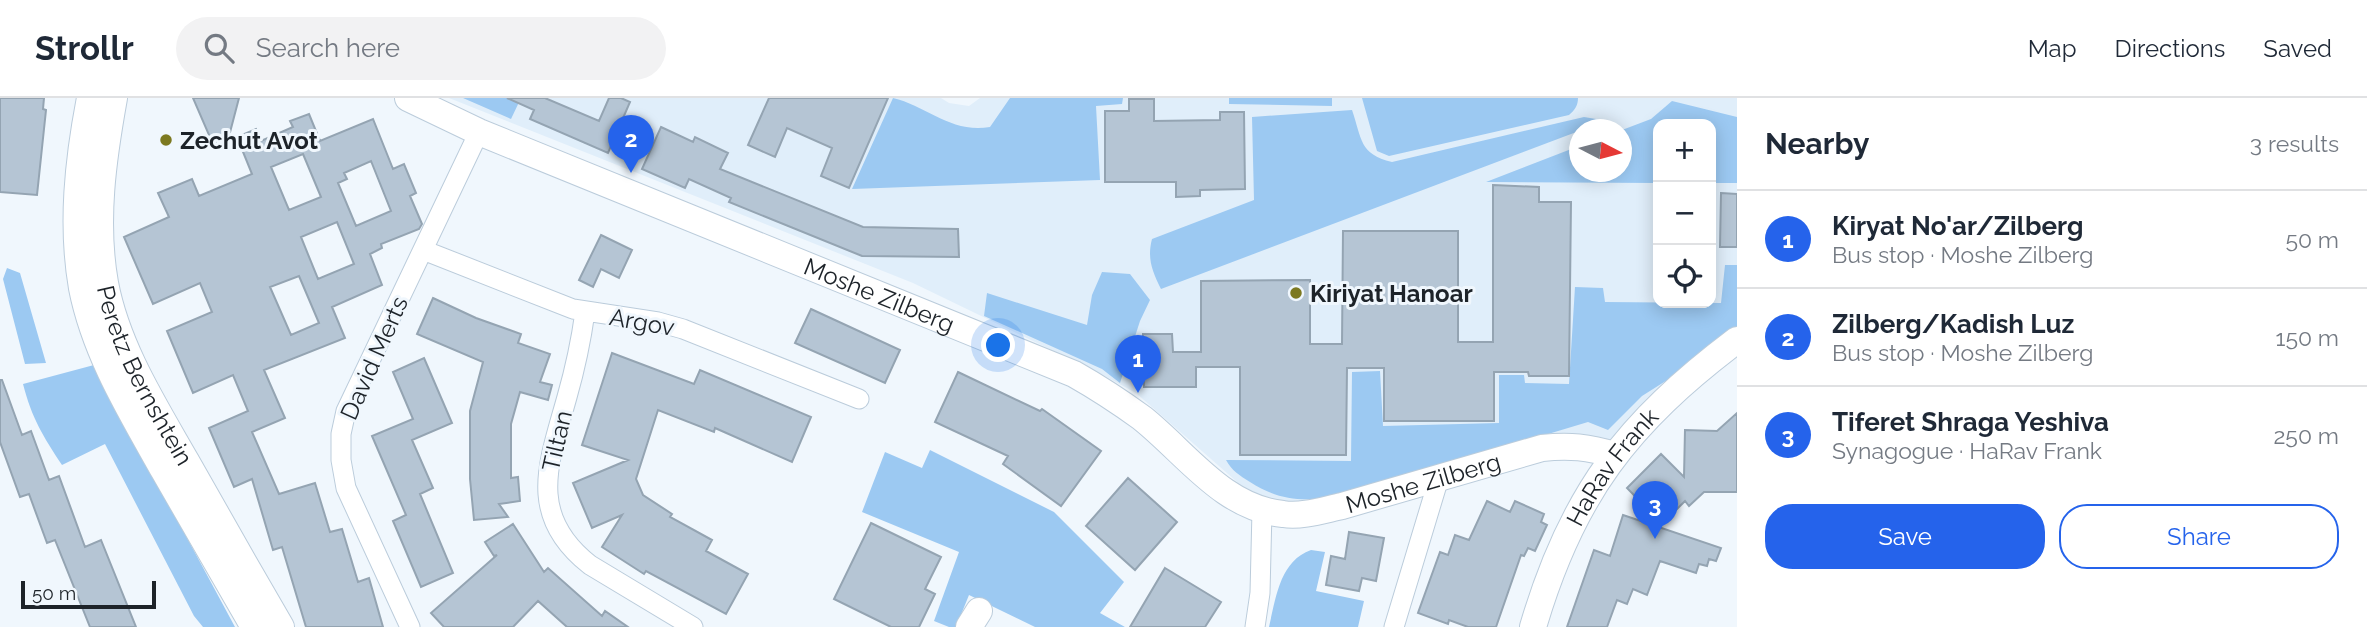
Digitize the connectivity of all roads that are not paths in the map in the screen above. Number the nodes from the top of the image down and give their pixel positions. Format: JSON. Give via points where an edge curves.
{"nodes":[{"id":1,"x":90,"y":98,"type":"edge"},
{"id":2,"x":114,"y":98,"type":"edge"},
{"id":3,"x":408,"y":98,"type":"edge"},
{"id":4,"x":479,"y":132,"type":"junction"},
{"id":5,"x":423,"y":250,"type":"junction"},
{"id":6,"x":585,"y":312,"type":"junction"},
{"id":7,"x":1737,"y":340,"type":"edge"},
{"id":8,"x":859,"y":399,"type":"dead end"},
{"id":9,"x":1614,"y":455,"type":"junction"},
{"id":10,"x":1439,"y":478,"type":"junction"},
{"id":11,"x":1262,"y":510,"type":"junction"},
{"id":12,"x":254,"y":627,"type":"edge"},
{"id":13,"x":281,"y":627,"type":"edge"},
{"id":14,"x":410,"y":627,"type":"edge"},
{"id":15,"x":693,"y":627,"type":"edge"},
{"id":16,"x":1255,"y":627,"type":"edge"},
{"id":17,"x":1394,"y":627,"type":"edge"},
{"id":18,"x":1534,"y":627,"type":"edge"}],
"edges":[{"from":1,"to":12,"type":"street","name":"Peretz Bernshtein","via":[[77,209],[82,286],[92,326],[125,400]]},
{"from":2,"to":13,"type":"street","name":"Peretz Bernshtein","via":[[100,209],[105,282],[114,319],[140,379]]},
{"from":3,"to":4,"type":"street","name":"Moshe Zilberg"},
{"from":4,"to":5,"type":"street","name":"David Merts"},
{"from":4,"to":11,"type":"street","name":"Moshe Zilberg","via":[[1074,374],[1143,419],[1206,478]]},
{"from":5,"to":6,"type":"street","name":"Argov"},
{"from":5,"to":14,"type":"street","name":"David Merts","via":[[346,411],[341,434],[346,488]]},
{"from":6,"to":8,"type":"street","name":"Argov","via":[[683,329]]},
{"from":6,"to":15,"type":"street","name":"Tiltan","via":[[576,368],[551,450],[549,503],[557,526],[576,554]]},
{"from":7,"to":9,"type":"street","name":"HaRav Frank","via":[[1690,375]]},
{"from":9,"to":10,"type":"street","name":"Moshe Zilberg","via":[[1590,447],[1542,448]]},
{"from":9,"to":18,"type":"street","name":"HaRav Frank","via":[[1561,547]]},
{"from":10,"to":11,"type":"street","name":"Moshe Zilberg","via":[[1312,512],[1285,515]]},
{"from":10,"to":17,"type":"street"},
{"from":11,"to":16,"type":"street"}]}
